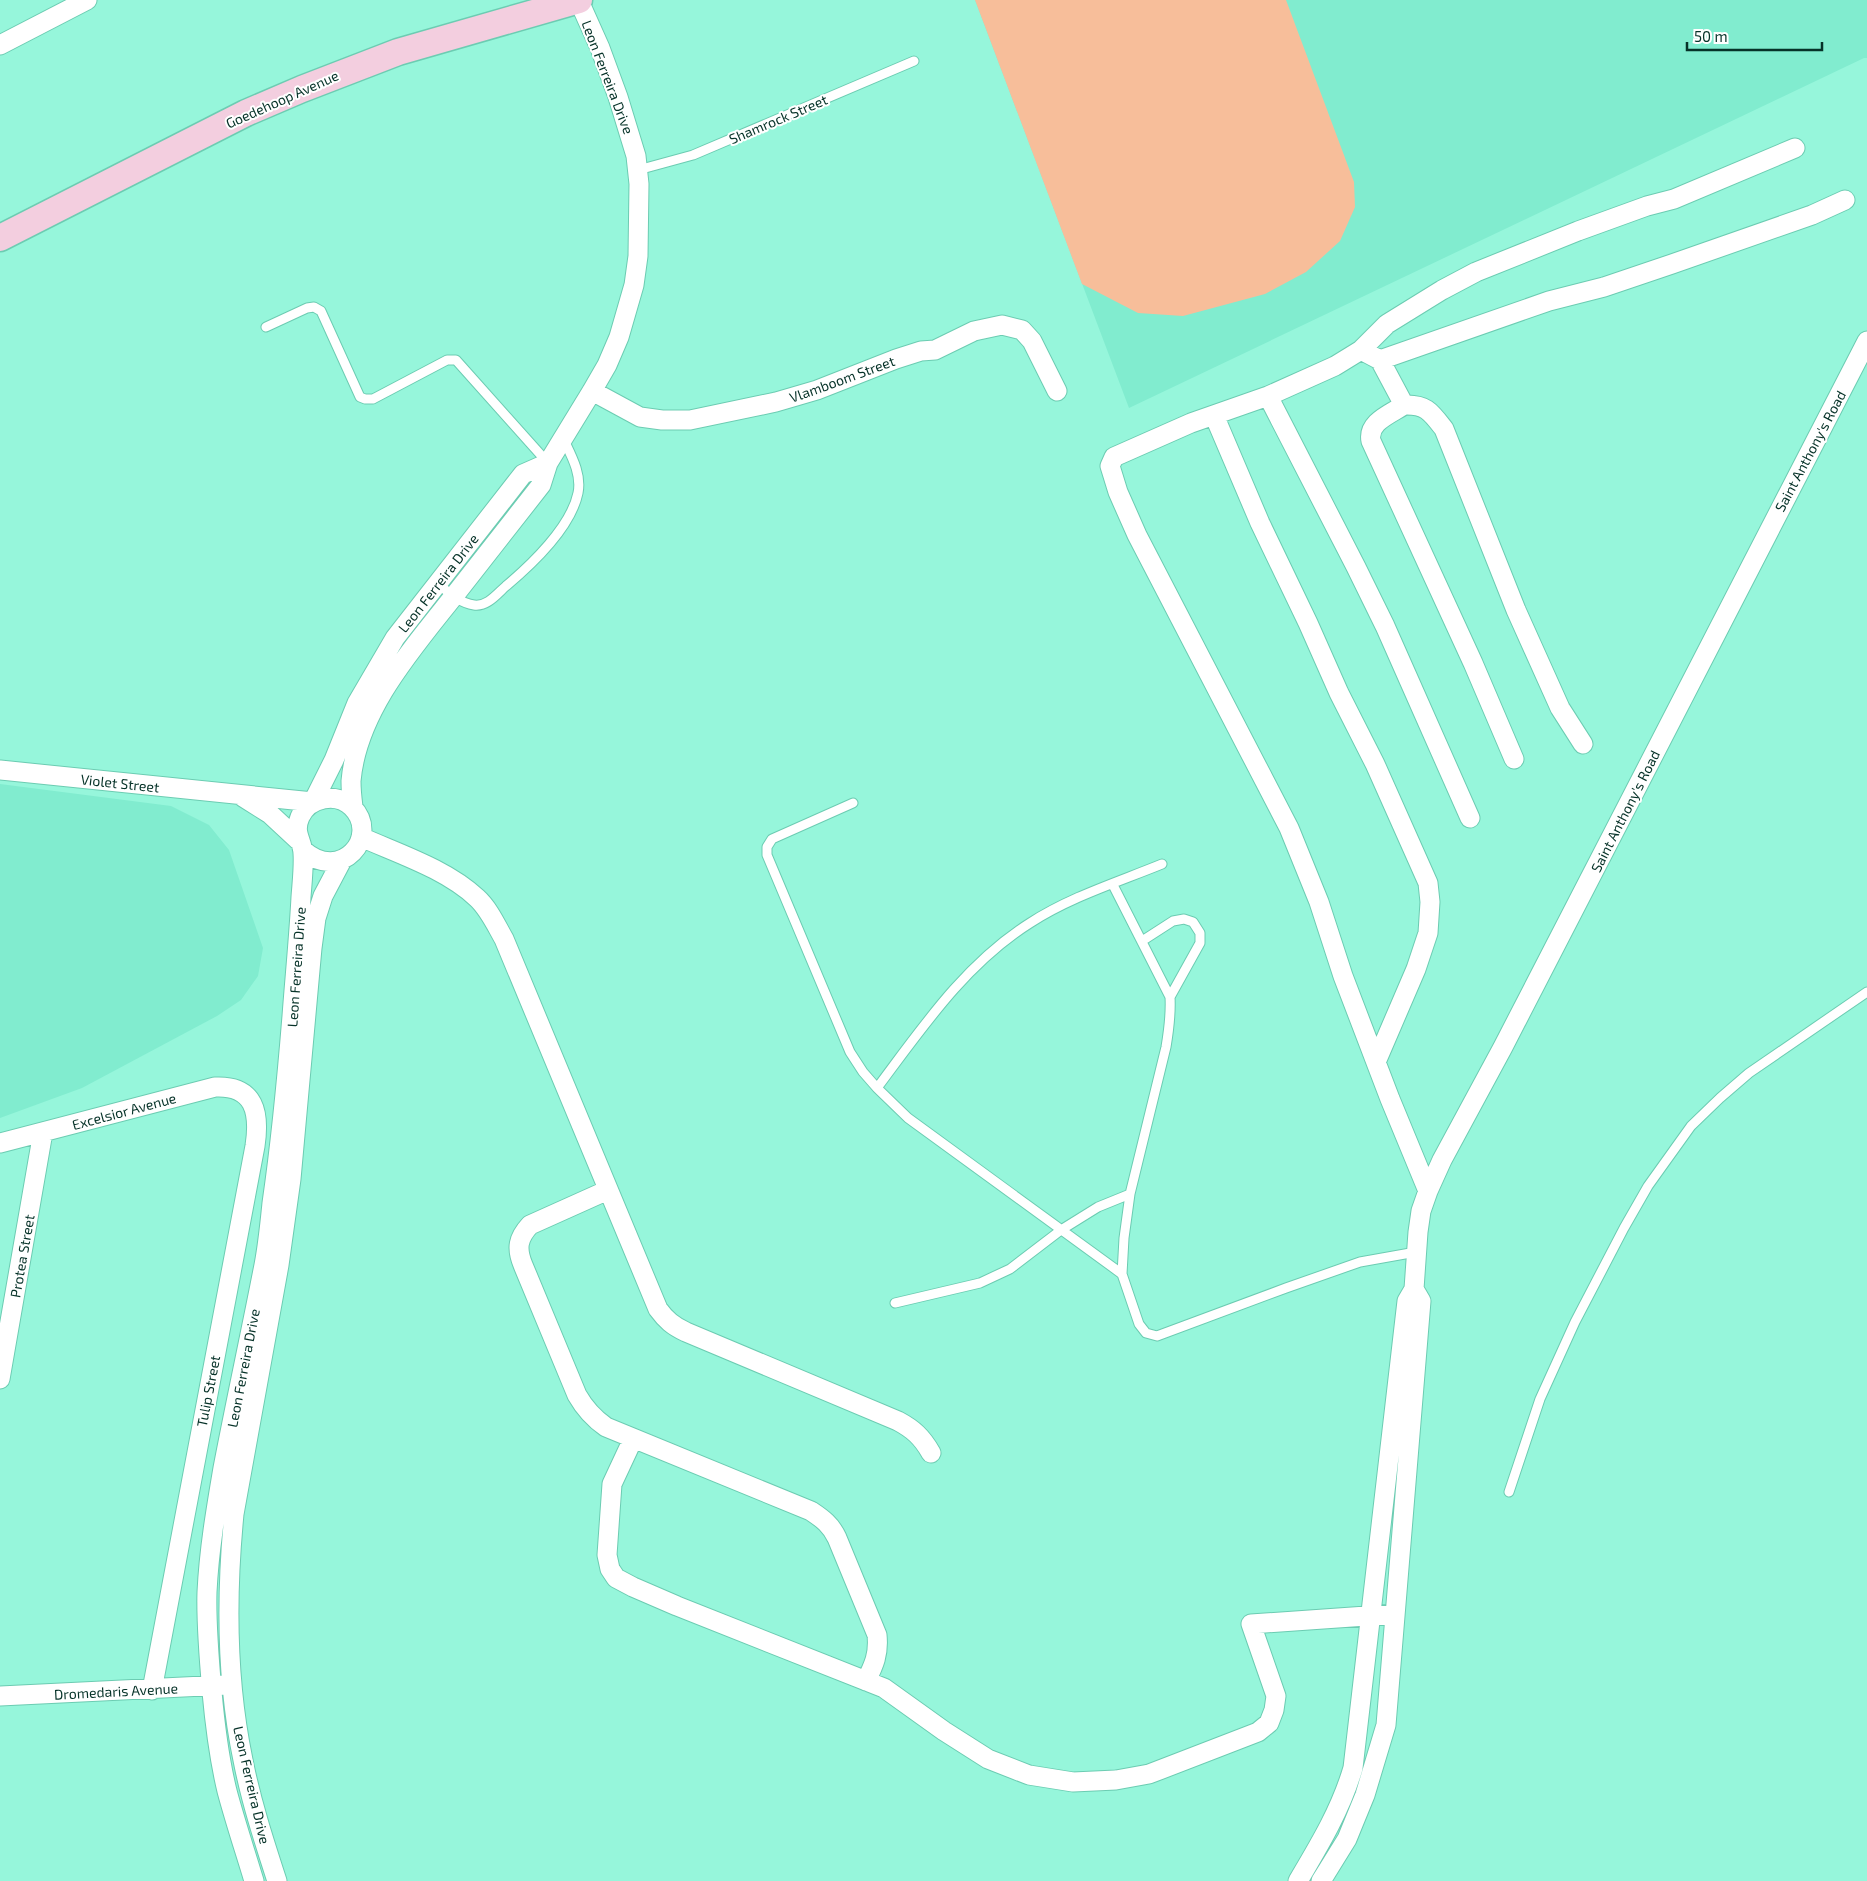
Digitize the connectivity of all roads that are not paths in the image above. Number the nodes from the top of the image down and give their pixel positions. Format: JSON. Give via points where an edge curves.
{"nodes":[{"id":1,"x":87,"y":0,"type":"edge"},
{"id":2,"x":579,"y":0,"type":"edge"},
{"id":3,"x":0,"y":45,"type":"edge"},
{"id":4,"x":914,"y":61,"type":"dead end"},
{"id":5,"x":1796,"y":148,"type":"dead end"},
{"id":6,"x":638,"y":170,"type":"junction"},
{"id":7,"x":1845,"y":200,"type":"dead end"},
{"id":8,"x":0,"y":238,"type":"edge"},
{"id":9,"x":266,"y":327,"type":"dead end"},
{"id":10,"x":1867,"y":341,"type":"edge"},
{"id":11,"x":1361,"y":350,"type":"junction"},
{"id":12,"x":1380,"y":360,"type":"junction"},
{"id":13,"x":592,"y":391,"type":"junction"},
{"id":14,"x":1057,"y":391,"type":"dead end"},
{"id":15,"x":1268,"y":396,"type":"junction"},
{"id":16,"x":1404,"y":405,"type":"junction"},
{"id":17,"x":1214,"y":415,"type":"junction"},
{"id":18,"x":563,"y":438,"type":"junction"},
{"id":19,"x":548,"y":463,"type":"junction"},
{"id":20,"x":438,"y":584,"type":"junction"},
{"id":21,"x":453,"y":597,"type":"junction"},
{"id":22,"x":1583,"y":744,"type":"dead end"},
{"id":23,"x":1514,"y":759,"type":"dead end"},
{"id":24,"x":0,"y":770,"type":"edge"},
{"id":25,"x":240,"y":794,"type":"junction"},
{"id":26,"x":313,"y":802,"type":"junction"},
{"id":27,"x":853,"y":803,"type":"dead end"},
{"id":28,"x":353,"y":807,"type":"junction"},
{"id":29,"x":1470,"y":818,"type":"dead end"},
{"id":30,"x":361,"y":837,"type":"junction"},
{"id":31,"x":301,"y":845,"type":"junction"},
{"id":32,"x":342,"y":860,"type":"junction"},
{"id":33,"x":1162,"y":864,"type":"dead end"},
{"id":34,"x":1113,"y":884,"type":"junction"},
{"id":35,"x":1142,"y":941,"type":"junction"},
{"id":36,"x":1867,"y":992,"type":"edge"},
{"id":37,"x":1170,"y":997,"type":"junction"},
{"id":38,"x":1376,"y":1062,"type":"junction"},
{"id":39,"x":877,"y":1088,"type":"junction"},
{"id":40,"x":246,"y":1095,"type":"joint"},
{"id":41,"x":43,"y":1132,"type":"junction"},
{"id":42,"x":0,"y":1143,"type":"edge"},
{"id":43,"x":608,"y":1190,"type":"junction"},
{"id":44,"x":1428,"y":1191,"type":"junction"},
{"id":45,"x":1130,"y":1194,"type":"junction"},
{"id":46,"x":1062,"y":1230,"type":"junction"},
{"id":47,"x":1416,"y":1252,"type":"junction"},
{"id":48,"x":1122,"y":1274,"type":"junction"},
{"id":49,"x":1414,"y":1289,"type":"junction"},
{"id":50,"x":895,"y":1303,"type":"dead end"},
{"id":51,"x":0,"y":1379,"type":"edge"},
{"id":52,"x":632,"y":1440,"type":"junction"},
{"id":53,"x":931,"y":1453,"type":"dead end"},
{"id":54,"x":1509,"y":1492,"type":"dead end"},
{"id":55,"x":1395,"y":1614,"type":"junction"},
{"id":56,"x":1371,"y":1615,"type":"junction"},
{"id":57,"x":866,"y":1681,"type":"junction"},
{"id":58,"x":233,"y":1685,"type":"junction"},
{"id":59,"x":212,"y":1686,"type":"junction"},
{"id":60,"x":152,"y":1690,"type":"junction"},
{"id":61,"x":0,"y":1696,"type":"edge"},
{"id":62,"x":254,"y":1881,"type":"edge"},
{"id":63,"x":277,"y":1881,"type":"edge"},
{"id":64,"x":1298,"y":1881,"type":"edge"},
{"id":65,"x":1320,"y":1881,"type":"edge"}],
"edges":[{"from":1,"to":3,"type":"street"},
{"from":2,"to":6,"type":"street","name":"Leon Ferreira Drive","via":[[625,114]]},
{"from":2,"to":8,"type":"street","name":"Goedehoop Avenue","via":[[398,52],[310,85],[246,113]]},
{"from":4,"to":6,"type":"lane","name":"Shamrock Street","via":[[693,155]]},
{"from":5,"to":11,"type":"street","via":[[1674,199],[1578,231],[1476,272],[1386,324]]},
{"from":6,"to":13,"type":"street","name":"Leon Ferreira Drive","via":[[640,221],[634,285],[619,337]]},
{"from":7,"to":12,"type":"street","via":[[1664,267],[1549,301]]},
{"from":9,"to":19,"type":"lane","via":[[307,308],[314,307],[321,312],[360,397],[365,399],[373,399],[447,360],[456,360]]},
{"from":10,"to":44,"type":"street","name":"Saint Anthony's Road"},
{"from":11,"to":12,"type":"street"},
{"from":11,"to":15,"type":"street","via":[[1335,366]]},
{"from":12,"to":16,"type":"street"},
{"from":13,"to":14,"type":"street","name":"Vlamboom Street","via":[[640,417],[690,420],[817,390],[896,359],[935,350],[974,331],[1002,325],[1022,330],[1032,341]]},
{"from":13,"to":18,"type":"street","name":"Leon Ferreira Drive"},
{"from":15,"to":17,"type":"street"},
{"from":15,"to":29,"type":"street","via":[[1372,600]]},
{"from":16,"to":22,"type":"street","via":[[1422,406],[1444,429],[1516,610],[1560,708]]},
{"from":16,"to":23,"type":"street","via":[[1371,428],[1371,440]]},
{"from":17,"to":38,"type":"street","via":[[1260,523],[1339,693],[1376,764],[1428,883],[1428,933]]},
{"from":17,"to":38,"type":"street","via":[[1114,457],[1110,466],[1136,535],[1289,828]]},
{"from":18,"to":19,"type":"street","name":"Leon Ferreira Drive"},
{"from":18,"to":21,"type":"lane","via":[[579,480],[578,494],[567,518],[534,562],[486,603],[474,605]]},
{"from":19,"to":20,"type":"street","name":"Leon Ferreira Drive","via":[[524,474]]},
{"from":19,"to":21,"type":"street","name":"Leon Ferreira Drive","via":[[541,485]]},
{"from":20,"to":21,"type":"lane"},
{"from":20,"to":26,"type":"street","name":"Leon Ferreira Drive","via":[[395,638],[357,703]]},
{"from":21,"to":28,"type":"street","name":"Leon Ferreira Drive","via":[[407,656],[377,702],[354,762],[351,782]]},
{"from":24,"to":25,"type":"street","name":"Violet Street"},
{"from":25,"to":26,"type":"street","name":"Violet Street"},
{"from":25,"to":31,"type":"street","via":[[270,814]]},
{"from":26,"to":28,"type":"street","via":[[334,798]]},
{"from":26,"to":31,"type":"street","via":[[299,818],[297,829]]},
{"from":27,"to":39,"type":"lane","via":[[772,839],[767,855],[850,1052]]},
{"from":28,"to":30,"type":"street","via":[[360,821]]},
{"from":30,"to":32,"type":"street","via":[[358,846]]},
{"from":30,"to":43,"type":"street","via":[[461,884],[491,916],[504,939]]},
{"from":31,"to":32,"type":"street","via":[[311,857],[321,862]]},
{"from":31,"to":59,"type":"street","name":"Leon Ferreira Drive","via":[[292,1021],[278,1161],[267,1243],[212,1533],[207,1643]]},
{"from":32,"to":58,"type":"street","name":"Leon Ferreira Drive","via":[[323,896],[316,918],[291,1179],[279,1265],[234,1514],[228,1599],[228,1649]]},
{"from":33,"to":34,"type":"lane"},
{"from":34,"to":35,"type":"lane"},
{"from":34,"to":39,"type":"lane","via":[[1056,908],[1028,924],[982,960],[960,981]]},
{"from":35,"to":37,"type":"lane"},
{"from":35,"to":37,"type":"lane","via":[[1173,921],[1184,919],[1193,922],[1200,933],[1200,943]]},
{"from":36,"to":54,"type":"lane","via":[[1749,1073],[1720,1098],[1691,1126],[1648,1186],[1575,1322],[1540,1399]]},
{"from":37,"to":45,"type":"lane","via":[[1166,1046]]},
{"from":38,"to":44,"type":"street"},
{"from":39,"to":46,"type":"lane","via":[[908,1118]]},
{"from":40,"to":41,"type":"street","name":"Excelsior Avenue","via":[[229,1087],[215,1087]]},
{"from":40,"to":60,"type":"street","name":"Tulip Street","via":[[256,1112],[256,1140]]},
{"from":41,"to":42,"type":"street","name":"Excelsior Avenue"},
{"from":41,"to":51,"type":"street","name":"Protea Street"},
{"from":43,"to":52,"type":"street","via":[[530,1225],[521,1234],[519,1256],[580,1402],[600,1424]]},
{"from":43,"to":53,"type":"street","via":[[658,1309],[674,1327],[898,1421],[919,1435]]},
{"from":44,"to":47,"type":"street","name":"Saint Anthony's Road","via":[[1421,1211]]},
{"from":45,"to":46,"type":"lane","via":[[1098,1207]]},
{"from":45,"to":48,"type":"lane"},
{"from":46,"to":48,"type":"lane"},
{"from":46,"to":50,"type":"lane","via":[[1010,1269],[980,1283]]},
{"from":47,"to":48,"type":"lane","via":[[1360,1262],[1157,1336],[1146,1333],[1139,1324]]},
{"from":47,"to":49,"type":"street","name":"Saint Anthony's Road"},
{"from":49,"to":55,"type":"street","via":[[1421,1300]]},
{"from":49,"to":56,"type":"street","via":[[1407,1302]]},
{"from":52,"to":57,"type":"street","via":[[811,1511],[832,1527],[876,1635],[876,1661]]},
{"from":52,"to":57,"type":"street","via":[[612,1484],[607,1555],[616,1578],[677,1606]]},
{"from":55,"to":56,"type":"street"},
{"from":55,"to":65,"type":"street","via":[[1386,1724],[1365,1795],[1347,1839]]},
{"from":56,"to":57,"type":"street","via":[[1251,1624],[1276,1696],[1269,1723],[1258,1732],[1149,1774],[1116,1780],[1072,1782],[1029,1774],[988,1759],[884,1688]]},
{"from":56,"to":64,"type":"street","via":[[1353,1768],[1333,1820]]},
{"from":58,"to":59,"type":"street","name":"Dromedaris Avenue"},
{"from":58,"to":63,"type":"street","name":"Leon Ferreira Drive","via":[[243,1760]]},
{"from":59,"to":60,"type":"street","name":"Dromedaris Avenue"},
{"from":59,"to":62,"type":"street","name":"Leon Ferreira Drive","via":[[226,1788]]},
{"from":60,"to":61,"type":"street","name":"Dromedaris Avenue"}]}
